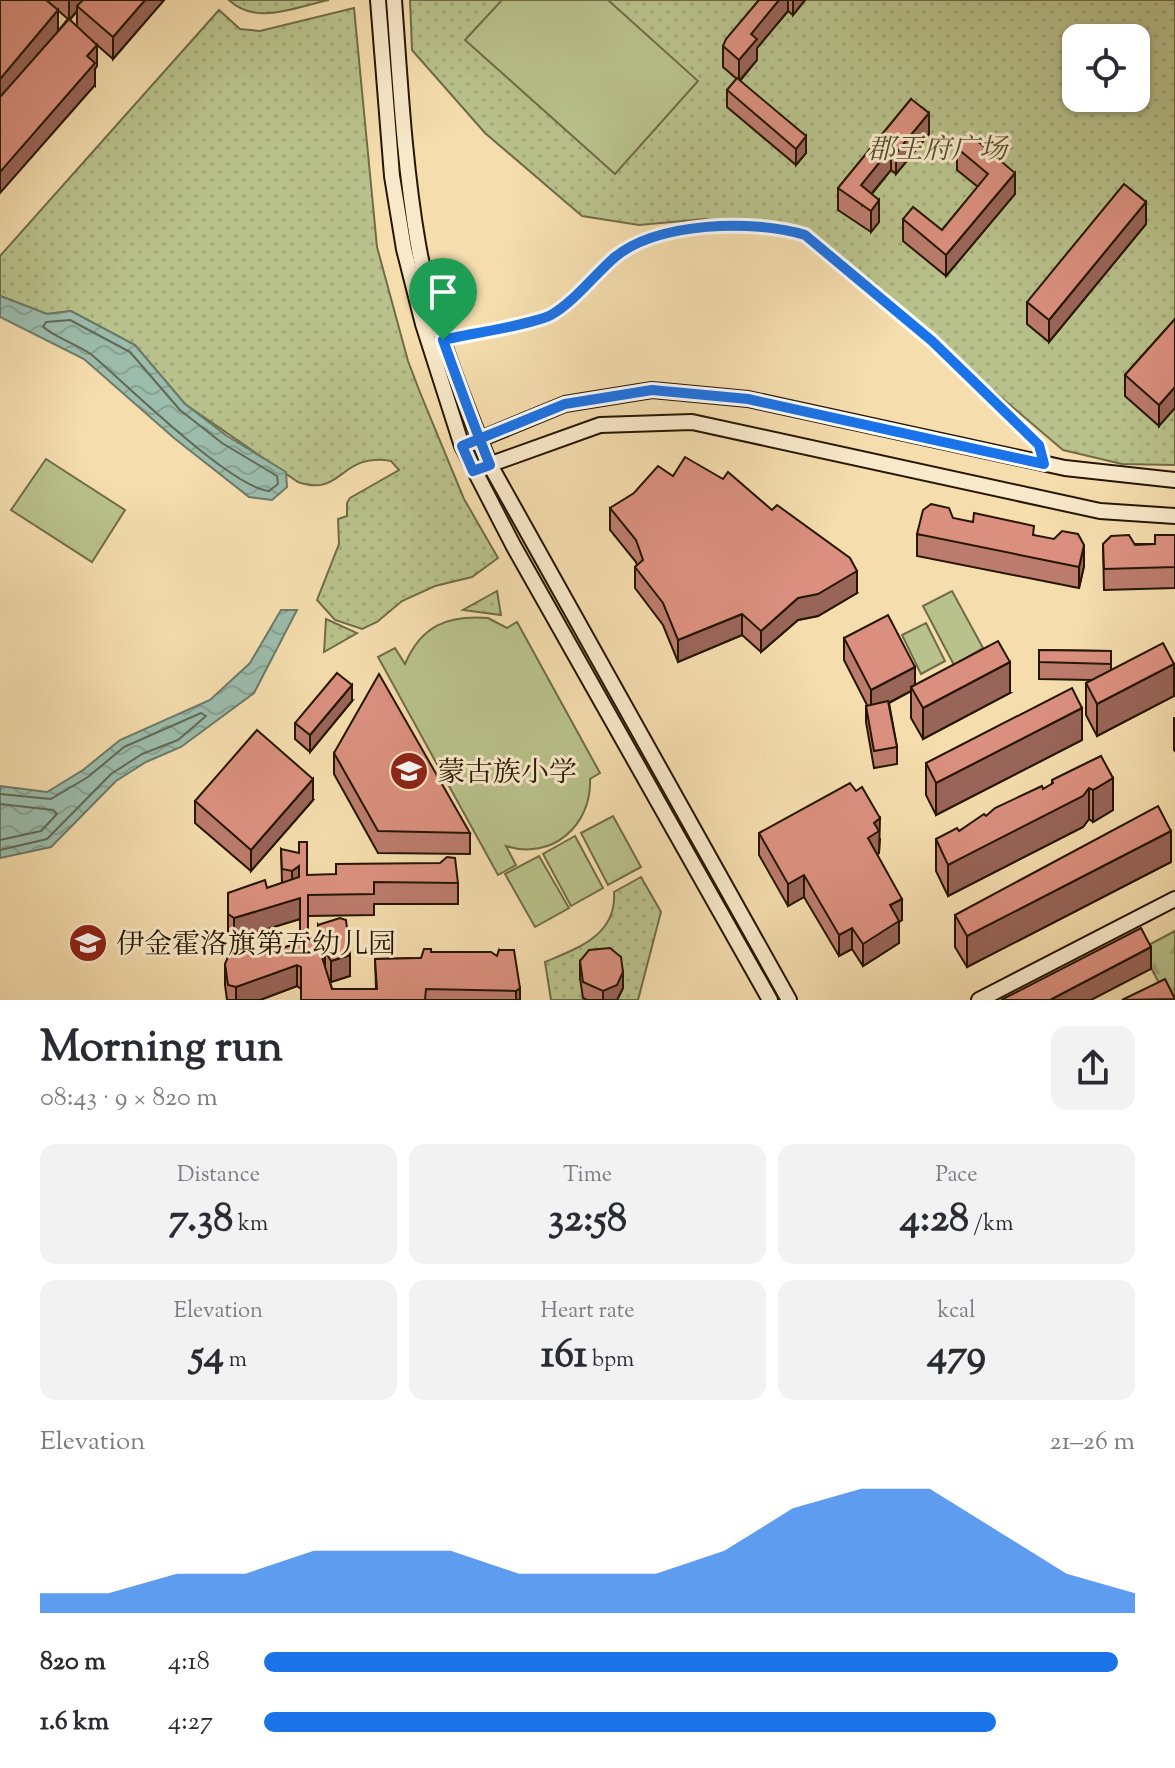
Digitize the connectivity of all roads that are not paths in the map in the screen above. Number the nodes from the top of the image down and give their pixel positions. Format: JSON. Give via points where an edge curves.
{"nodes":[{"id":1,"x":378,"y":0,"type":"edge"},
{"id":2,"x":394,"y":0,"type":"edge"},
{"id":3,"x":443,"y":340,"type":"junction"},
{"id":4,"x":479,"y":439,"type":"junction"},
{"id":5,"x":462,"y":446,"type":"junction"},
{"id":6,"x":1044,"y":464,"type":"junction"},
{"id":7,"x":490,"y":465,"type":"junction"},
{"id":8,"x":473,"y":471,"type":"junction"},
{"id":9,"x":1175,"y":480,"type":"edge"},
{"id":10,"x":1175,"y":516,"type":"edge"},
{"id":11,"x":1175,"y":899,"type":"edge"},
{"id":12,"x":770,"y":1000,"type":"edge"},
{"id":13,"x":789,"y":1000,"type":"edge"},
{"id":14,"x":979,"y":1000,"type":"edge"}],
"edges":[{"from":1,"to":5,"type":"street","via":[[392,176],[404,249]]},
{"from":2,"to":3,"type":"street","via":[[418,245]]},
{"from":3,"to":4,"type":"street"},
{"from":3,"to":6,"type":"street","via":[[551,315],[617,256],[648,238],[723,227],[785,229],[805,235],[932,341],[1039,445]]},
{"from":4,"to":5,"type":"street"},
{"from":4,"to":6,"type":"street","via":[[565,404],[652,390],[748,399]]},
{"from":4,"to":7,"type":"street"},
{"from":5,"to":8,"type":"street"},
{"from":6,"to":9,"type":"street"},
{"from":7,"to":8,"type":"street"},
{"from":7,"to":10,"type":"street","via":[[600,425],[692,422],[1100,511]]},
{"from":7,"to":13,"type":"street"},
{"from":8,"to":12,"type":"street"},
{"from":11,"to":14,"type":"street"}]}
